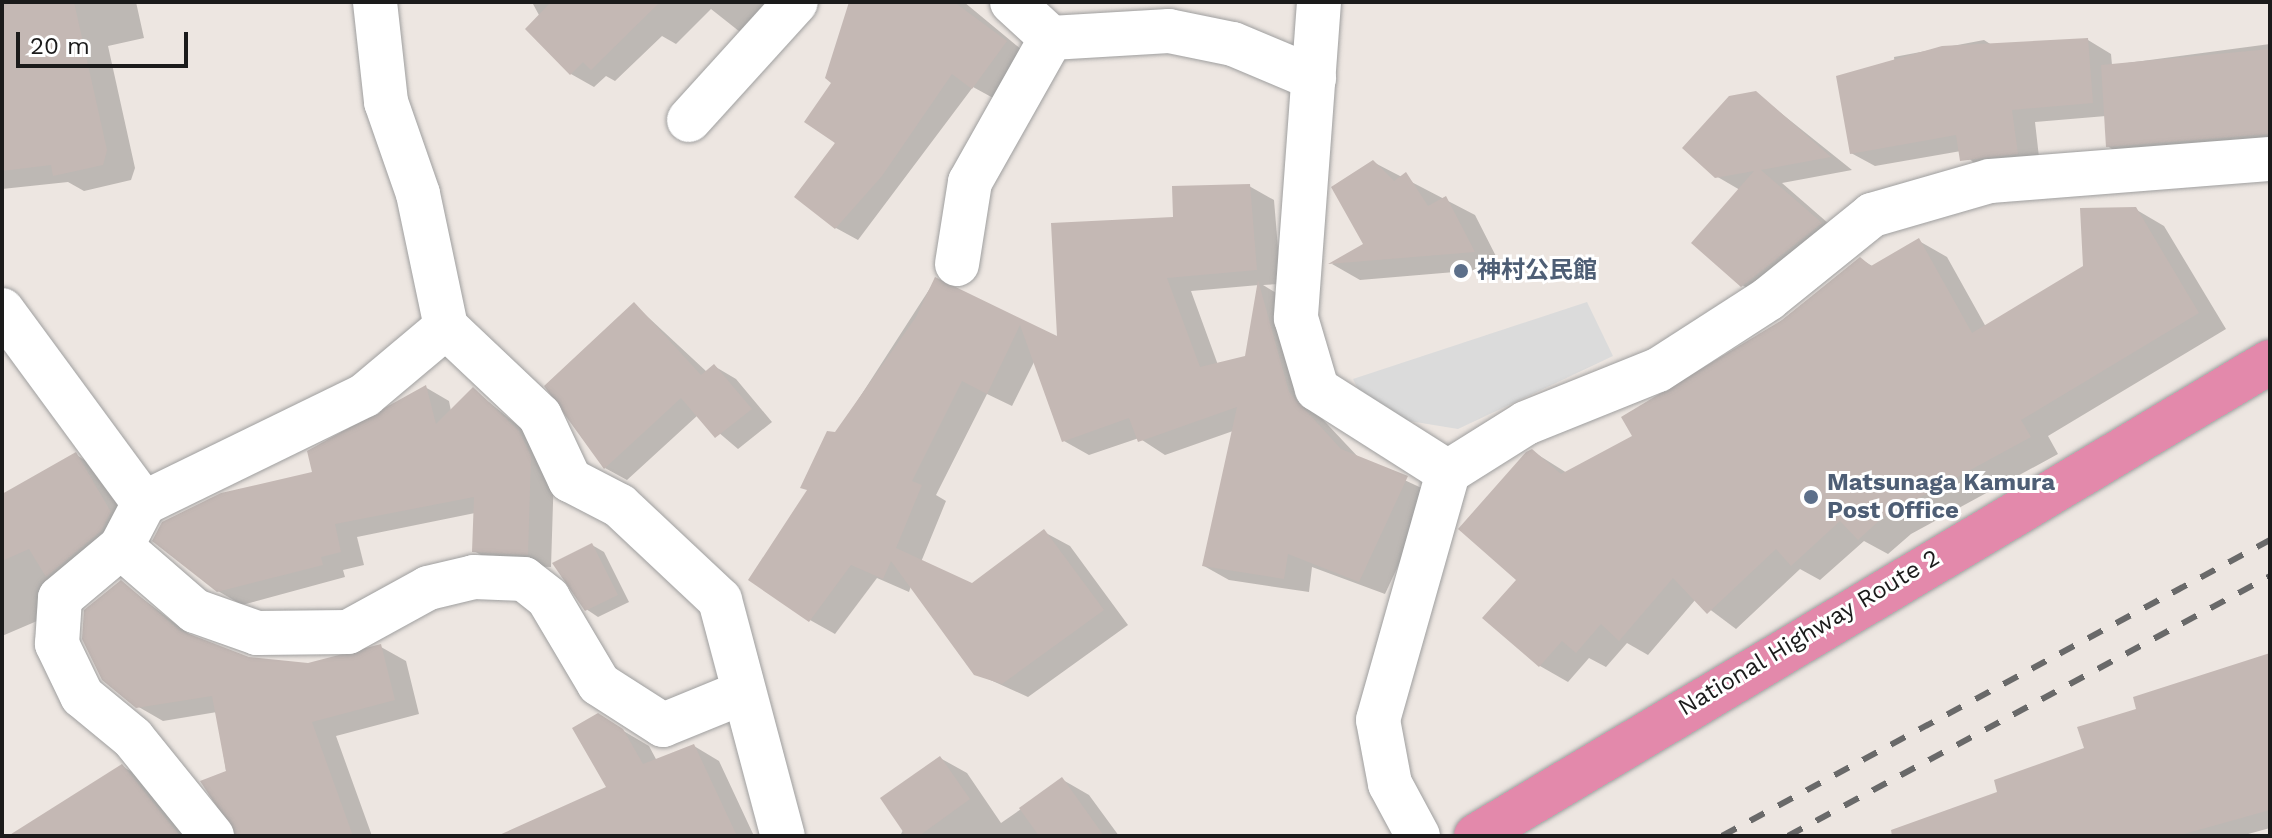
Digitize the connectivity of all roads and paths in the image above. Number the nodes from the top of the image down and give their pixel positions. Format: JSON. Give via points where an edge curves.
{"nodes":[{"id":1,"x":375,"y":2,"type":"edge"},
{"id":2,"x":796,"y":2,"type":"edge"},
{"id":3,"x":1012,"y":2,"type":"edge"},
{"id":4,"x":1319,"y":2,"type":"edge"},
{"id":5,"x":1051,"y":38,"type":"junction"},
{"id":6,"x":1314,"y":78,"type":"junction"},
{"id":7,"x":689,"y":120,"type":"dead end"},
{"id":8,"x":2270,"y":159,"type":"edge"},
{"id":9,"x":957,"y":264,"type":"dead end"},
{"id":10,"x":2,"y":310,"type":"edge"},
{"id":11,"x":446,"y":327,"type":"junction"},
{"id":12,"x":2270,"y":362,"type":"edge"},
{"id":13,"x":1448,"y":472,"type":"junction"},
{"id":14,"x":144,"y":503,"type":"junction"},
{"id":15,"x":121,"y":547,"type":"junction"},
{"id":16,"x":744,"y":692,"type":"junction"},
{"id":17,"x":212,"y":836,"type":"edge"},
{"id":18,"x":783,"y":836,"type":"edge"},
{"id":19,"x":1418,"y":836,"type":"edge"},
{"id":20,"x":1476,"y":836,"type":"edge"}],
"edges":[{"from":1,"to":11,"type":"street","via":[[386,102],[418,194]]},
{"from":2,"to":7,"type":"street"},
{"from":3,"to":5,"type":"street"},
{"from":4,"to":6,"type":"street"},
{"from":5,"to":6,"type":"street","via":[[1169,31],[1233,44]]},
{"from":5,"to":9,"type":"street","via":[[970,182]]},
{"from":6,"to":13,"type":"street","via":[[1296,318],[1317,389]]},
{"from":8,"to":13,"type":"street","via":[[1990,181],[1872,215],[1768,299],[1658,370],[1526,423]]},
{"from":10,"to":14,"type":"street"},
{"from":11,"to":14,"type":"street","via":[[365,395]]},
{"from":11,"to":16,"type":"street","via":[[540,416],[570,480],[620,506],[720,600]]},
{"from":12,"to":20,"type":"highway","name":"National Highway Route 2"},
{"from":13,"to":19,"type":"street","via":[[1378,720],[1390,784]]},
{"from":14,"to":15,"type":"street"},
{"from":15,"to":16,"type":"street","via":[[195,611],[257,633],[348,632],[428,588],[474,577],[524,579],[548,598],[599,684],[663,725]]},
{"from":15,"to":17,"type":"street","via":[[60,598],[57,644],[82,696],[133,738]]},
{"from":16,"to":18,"type":"street"}]}
